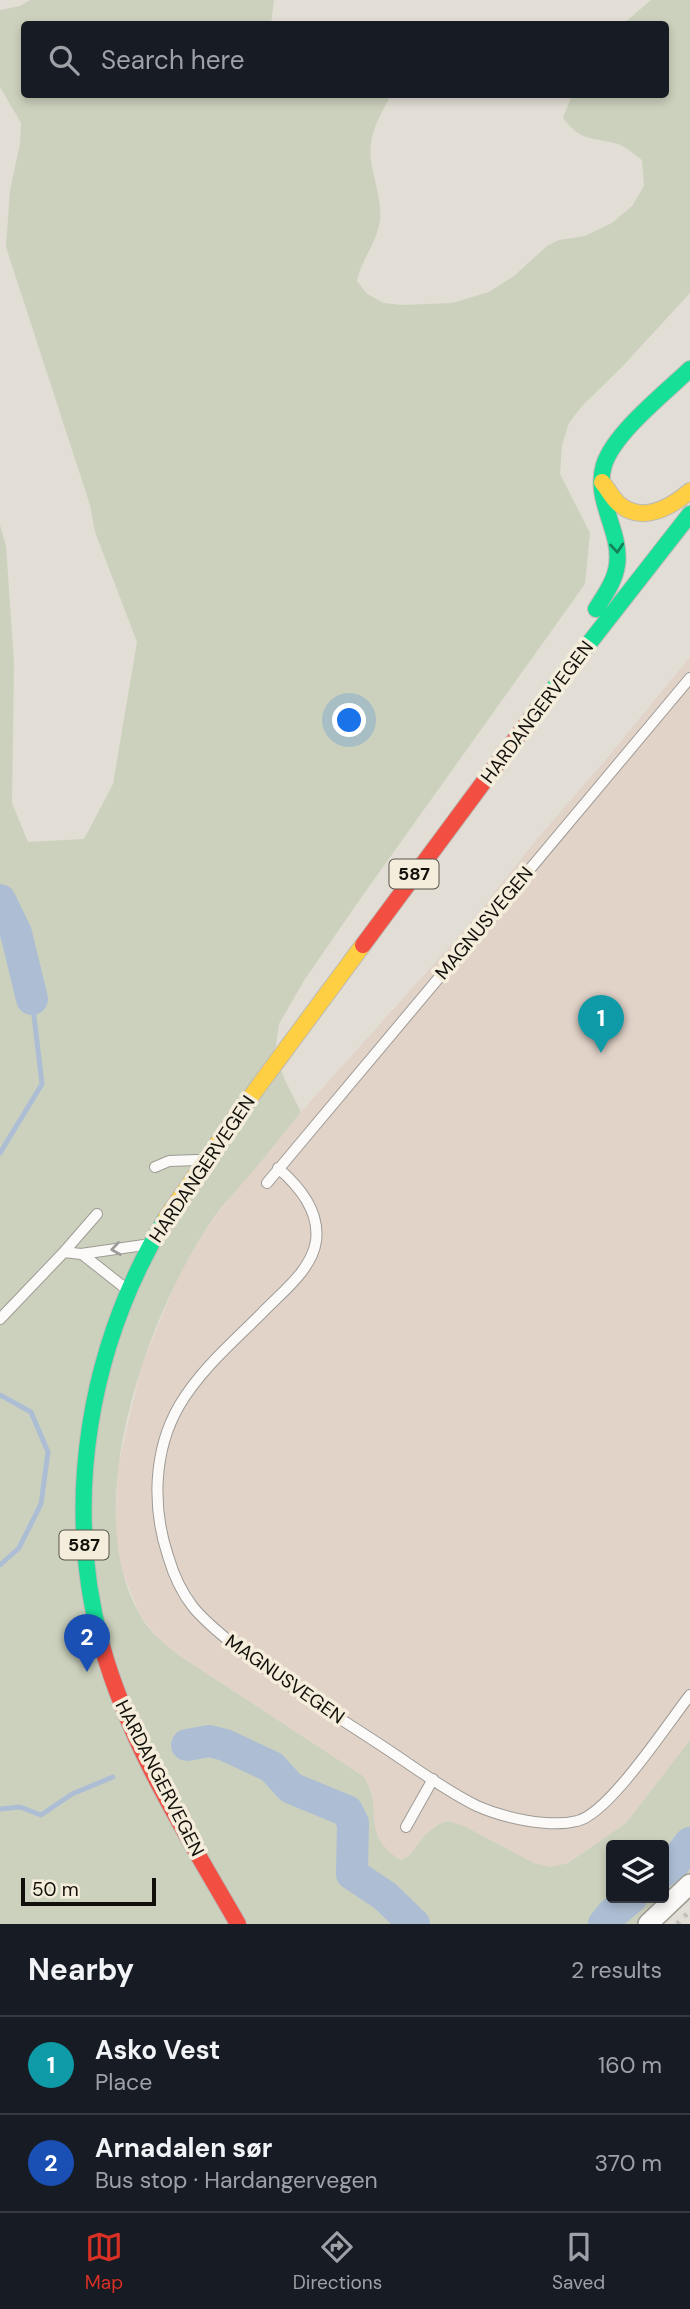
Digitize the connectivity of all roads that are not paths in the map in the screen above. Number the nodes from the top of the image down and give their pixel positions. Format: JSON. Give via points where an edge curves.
{"nodes":[{"id":1,"x":690,"y":369,"type":"edge"},
{"id":2,"x":602,"y":482,"type":"junction"},
{"id":3,"x":690,"y":491,"type":"edge"},
{"id":4,"x":690,"y":514,"type":"edge"},
{"id":5,"x":690,"y":537,"type":"edge"},
{"id":6,"x":690,"y":678,"type":"edge"},
{"id":7,"x":510,"y":746,"type":"junction"},
{"id":8,"x":447,"y":830,"type":"junction"},
{"id":9,"x":204,"y":1161,"type":"junction"},
{"id":10,"x":155,"y":1167,"type":"dead end"},
{"id":11,"x":278,"y":1168,"type":"junction"},
{"id":12,"x":267,"y":1183,"type":"dead end"},
{"id":13,"x":96,"y":1214,"type":"dead end"},
{"id":14,"x":152,"y":1244,"type":"junction"},
{"id":15,"x":64,"y":1252,"type":"junction"},
{"id":16,"x":81,"y":1254,"type":"junction"},
{"id":17,"x":128,"y":1291,"type":"junction"},
{"id":18,"x":0,"y":1319,"type":"edge"},
{"id":19,"x":690,"y":1695,"type":"edge"},
{"id":20,"x":433,"y":1779,"type":"junction"},
{"id":21,"x":406,"y":1827,"type":"dead end"},
{"id":22,"x":690,"y":1884,"type":"edge"},
{"id":23,"x":238,"y":1924,"type":"edge"},
{"id":24,"x":648,"y":1924,"type":"edge"}],
"edges":[{"from":1,"to":2,"type":"main road","number":"587","via":[[611,450]]},
{"from":2,"to":3,"type":"main road","via":[[616,502],[636,512],[668,508]]},
{"from":2,"to":8,"type":"main road","number":"587","one_way":true,"via":[[601,497],[618,552],[608,590],[497,743]]},
{"from":4,"to":7,"type":"main road","name":"HARDANGERVEGEN","number":"587"},
{"from":5,"to":7,"type":"main road","number":"587","via":[[569,692]]},
{"from":6,"to":11,"type":"lane","name":"MAGNUSVEGEN"},
{"from":7,"to":8,"type":"main road","name":"HARDANGERVEGEN","number":"587"},
{"from":8,"to":9,"type":"main road","name":"HARDANGERVEGEN","number":"587"},
{"from":9,"to":10,"type":"lane","via":[[181,1159]]},
{"from":9,"to":14,"type":"main road","name":"HARDANGERVEGEN","number":"587"},
{"from":11,"to":12,"type":"lane","name":"MAGNUSVEGEN"},
{"from":11,"to":20,"type":"lane","name":"MAGNUSVEGEN","via":[[305,1197],[315,1221],[313,1252],[305,1267],[209,1367],[177,1409],[160,1460],[157,1494],[163,1540],[185,1594],[213,1628],[291,1687]]},
{"from":13,"to":15,"type":"lane"},
{"from":14,"to":16,"type":"lane","one_way":true},
{"from":14,"to":17,"type":"main road","name":"HARDANGERVEGEN","number":"587"},
{"from":15,"to":16,"type":"lane"},
{"from":15,"to":18,"type":"lane"},
{"from":16,"to":17,"type":"lane"},
{"from":17,"to":23,"type":"main road","name":"HARDANGERVEGEN","number":"587","via":[[101,1368],[86,1444],[83,1507],[90,1599],[108,1671],[129,1723]]},
{"from":19,"to":20,"type":"lane","name":"MAGNUSVEGEN","via":[[609,1801],[580,1821],[541,1825],[478,1807]]},
{"from":20,"to":21,"type":"lane"},
{"from":22,"to":24,"type":"street"}]}
